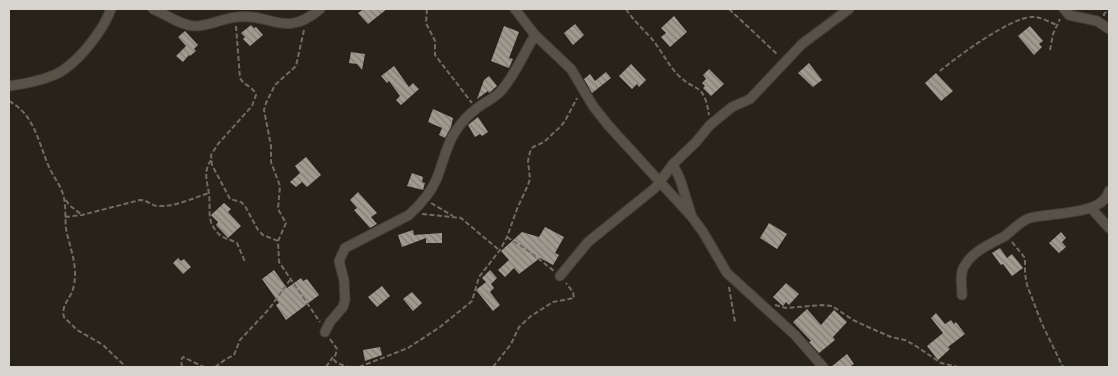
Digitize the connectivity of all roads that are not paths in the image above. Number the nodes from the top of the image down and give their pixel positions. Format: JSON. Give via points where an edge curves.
{"nodes":[{"id":1,"x":153,"y":9,"type":"edge"},
{"id":2,"x":320,"y":9,"type":"edge"},
{"id":3,"x":515,"y":9,"type":"edge"},
{"id":4,"x":849,"y":9,"type":"edge"},
{"id":5,"x":113,"y":10,"type":"edge"},
{"id":6,"x":1064,"y":10,"type":"edge"},
{"id":7,"x":1109,"y":29,"type":"edge"},
{"id":8,"x":535,"y":35,"type":"junction"},
{"id":9,"x":9,"y":86,"type":"edge"},
{"id":10,"x":673,"y":164,"type":"junction"},
{"id":11,"x":661,"y":182,"type":"junction"},
{"id":12,"x":1109,"y":191,"type":"edge"},
{"id":13,"x":1092,"y":208,"type":"junction"},
{"id":14,"x":692,"y":217,"type":"junction"},
{"id":15,"x":1109,"y":228,"type":"edge"},
{"id":16,"x":560,"y":276,"type":"road end"},
{"id":17,"x":962,"y":295,"type":"dead end"},
{"id":18,"x":325,"y":332,"type":"road end"},
{"id":19,"x":824,"y":367,"type":"edge"}],
"edges":[{"from":1,"to":2,"type":"street","via":[[194,26],[249,16],[294,24]]},
{"from":3,"to":8,"type":"street"},
{"from":4,"to":10,"type":"street","via":[[802,44],[750,99],[732,107],[710,125]]},
{"from":5,"to":9,"type":"street","via":[[87,48],[63,70]]},
{"from":6,"to":7,"type":"street","via":[[1069,15],[1097,21]]},
{"from":8,"to":11,"type":"street","via":[[570,69],[608,125]]},
{"from":8,"to":18,"type":"street","via":[[501,90],[476,109],[454,133],[438,177],[424,199],[409,215],[345,248],[339,261],[346,300]]},
{"from":10,"to":11,"type":"street"},
{"from":10,"to":14,"type":"street"},
{"from":11,"to":14,"type":"street"},
{"from":11,"to":16,"type":"street","via":[[588,242]]},
{"from":12,"to":13,"type":"street","via":[[1107,198]]},
{"from":13,"to":15,"type":"street"},
{"from":13,"to":17,"type":"street","via":[[1029,218],[984,246],[964,266]]},
{"from":14,"to":19,"type":"street","via":[[727,272],[795,335]]}]}
